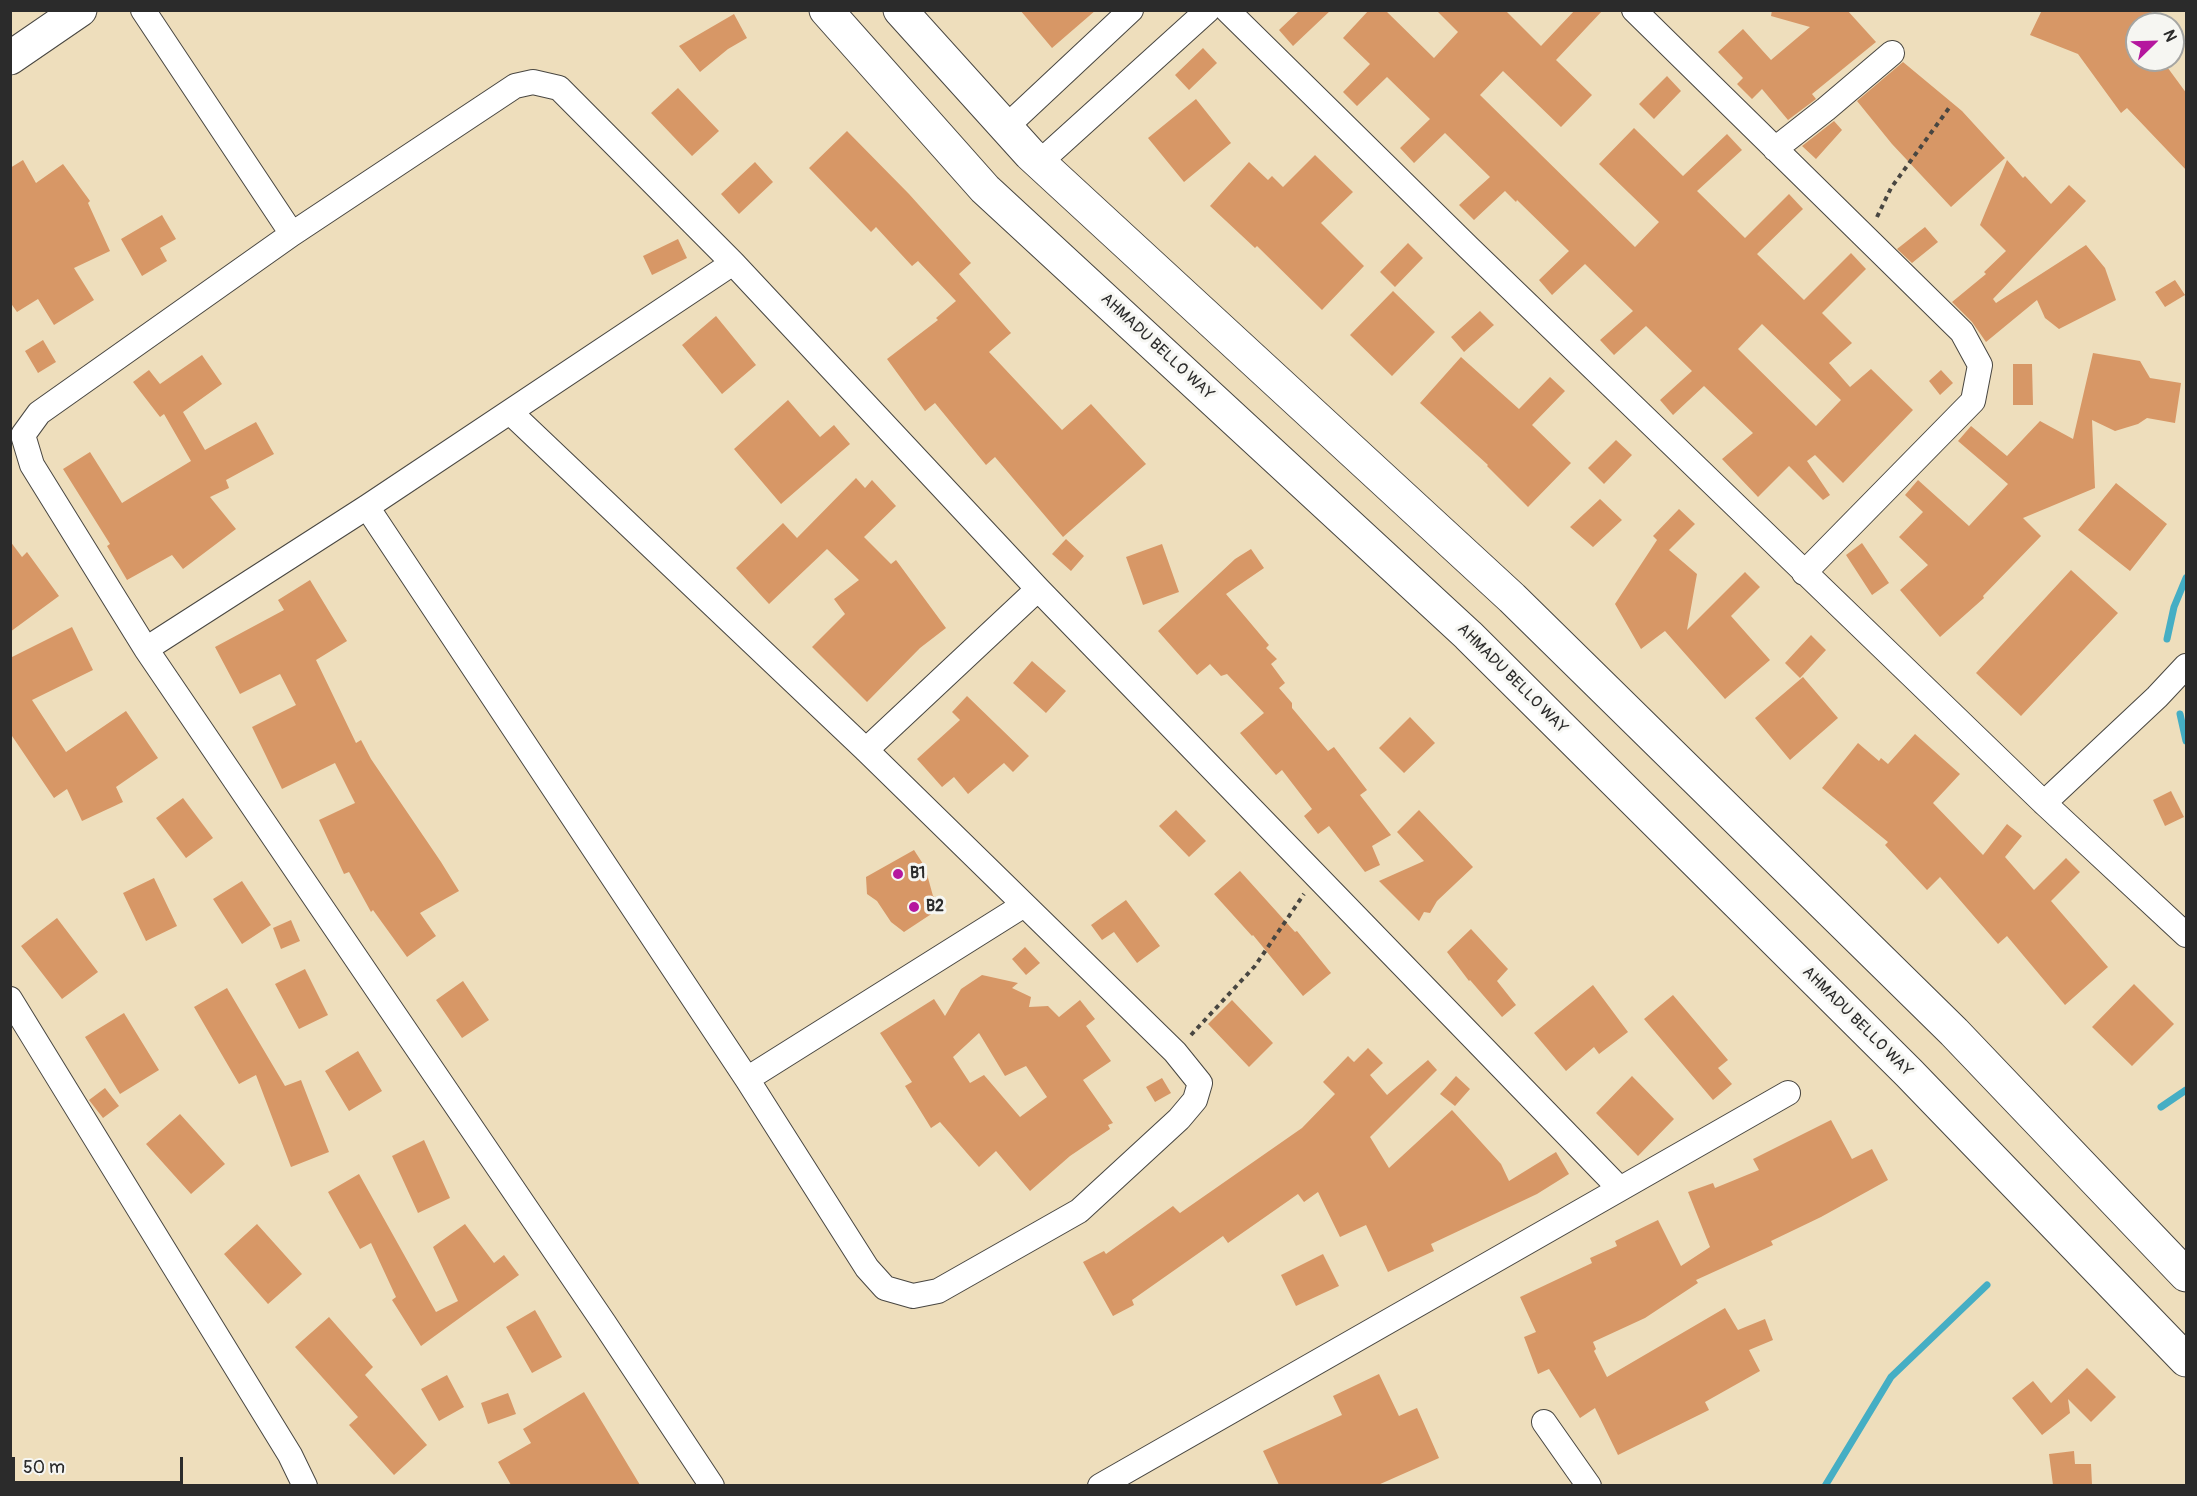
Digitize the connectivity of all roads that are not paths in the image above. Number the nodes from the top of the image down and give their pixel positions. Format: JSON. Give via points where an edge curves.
{"nodes":[{"id":1,"x":143,"y":10,"type":"edge"},
{"id":2,"x":826,"y":10,"type":"edge"},
{"id":3,"x":900,"y":10,"type":"edge"},
{"id":4,"x":1131,"y":10,"type":"edge"},
{"id":5,"x":1208,"y":10,"type":"edge"},
{"id":6,"x":1227,"y":10,"type":"edge"},
{"id":7,"x":1634,"y":10,"type":"edge"},
{"id":8,"x":60,"y":16,"type":"edge"},
{"id":9,"x":1892,"y":52,"type":"dead end"},
{"id":10,"x":10,"y":58,"type":"edge"},
{"id":11,"x":1006,"y":127,"type":"junction"},
{"id":12,"x":1775,"y":149,"type":"junction"},
{"id":13,"x":1040,"y":162,"type":"junction"},
{"id":14,"x":292,"y":234,"type":"junction"},
{"id":15,"x":733,"y":263,"type":"junction"},
{"id":16,"x":511,"y":412,"type":"junction"},
{"id":17,"x":367,"y":507,"type":"junction"},
{"id":18,"x":1804,"y":573,"type":"junction"},
{"id":19,"x":1038,"y":589,"type":"junction"},
{"id":20,"x":146,"y":649,"type":"junction"},
{"id":21,"x":2187,"y":666,"type":"edge"},
{"id":22,"x":866,"y":750,"type":"junction"},
{"id":23,"x":2044,"y":803,"type":"junction"},
{"id":24,"x":1024,"y":904,"type":"junction"},
{"id":25,"x":2187,"y":934,"type":"edge"},
{"id":26,"x":10,"y":999,"type":"edge"},
{"id":27,"x":747,"y":1079,"type":"junction"},
{"id":28,"x":1788,"y":1093,"type":"dead end"},
{"id":29,"x":1620,"y":1189,"type":"junction"},
{"id":30,"x":2187,"y":1275,"type":"edge"},
{"id":31,"x":2187,"y":1360,"type":"edge"},
{"id":32,"x":1544,"y":1422,"type":"dead end"},
{"id":33,"x":305,"y":1485,"type":"edge"},
{"id":34,"x":712,"y":1485,"type":"edge"},
{"id":35,"x":1100,"y":1485,"type":"edge"},
{"id":36,"x":1589,"y":1485,"type":"edge"}],
"edges":[{"from":1,"to":14,"type":"street"},
{"from":2,"to":31,"type":"main road","name":"AHMADU BELLO WAY","via":[[985,189],[1468,635],[1909,1073]]},
{"from":3,"to":11,"type":"main road"},
{"from":4,"to":11,"type":"street"},
{"from":5,"to":13,"type":"street"},
{"from":6,"to":18,"type":"street"},
{"from":7,"to":12,"type":"street"},
{"from":8,"to":10,"type":"main road"},
{"from":9,"to":12,"type":"street"},
{"from":11,"to":13,"type":"main road"},
{"from":12,"to":18,"type":"street","via":[[1962,332],[1980,365],[1973,401]]},
{"from":13,"to":30,"type":"main road","via":[[1512,598],[1954,1032]]},
{"from":14,"to":15,"type":"street","via":[[514,86],[533,82],[560,88]]},
{"from":14,"to":20,"type":"street","via":[[39,413],[23,435],[32,465]]},
{"from":15,"to":16,"type":"street"},
{"from":15,"to":19,"type":"street"},
{"from":16,"to":17,"type":"street"},
{"from":16,"to":22,"type":"street"},
{"from":17,"to":20,"type":"street"},
{"from":17,"to":27,"type":"street"},
{"from":18,"to":23,"type":"street"},
{"from":19,"to":22,"type":"street"},
{"from":19,"to":29,"type":"street"},
{"from":20,"to":34,"type":"street"},
{"from":21,"to":23,"type":"street"},
{"from":22,"to":24,"type":"street"},
{"from":23,"to":25,"type":"street"},
{"from":24,"to":27,"type":"street"},
{"from":24,"to":27,"type":"street","via":[[1175,1052],[1200,1083],[1195,1100],[1179,1119],[1079,1211],[938,1291],[913,1296],[885,1288],[867,1268]]},
{"from":26,"to":33,"type":"street"},
{"from":28,"to":29,"type":"street"},
{"from":29,"to":35,"type":"street"},
{"from":32,"to":36,"type":"street"}]}
